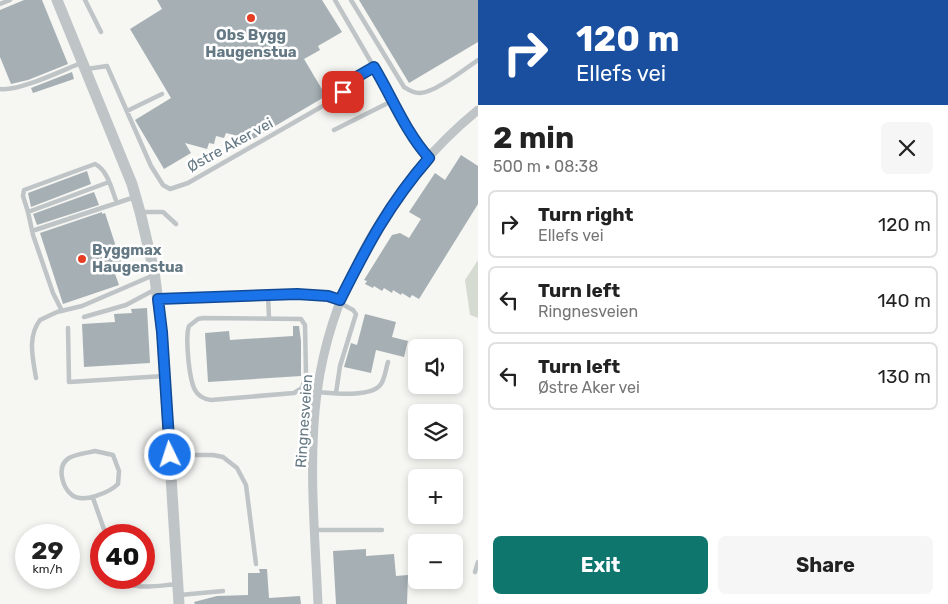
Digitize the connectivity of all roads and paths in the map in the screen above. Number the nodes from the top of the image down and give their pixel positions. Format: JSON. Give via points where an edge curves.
{"nodes":[{"id":1,"x":10,"y":0,"type":"edge"},
{"id":2,"x":58,"y":0,"type":"edge"},
{"id":3,"x":85,"y":0,"type":"edge"},
{"id":4,"x":336,"y":0,"type":"edge"},
{"id":5,"x":351,"y":0,"type":"edge"},
{"id":6,"x":0,"y":4,"type":"edge"},
{"id":7,"x":101,"y":32,"type":"dead end"},
{"id":8,"x":478,"y":60,"type":"edge"},
{"id":9,"x":84,"y":66,"type":"junction"},
{"id":10,"x":374,"y":67,"type":"junction"},
{"id":11,"x":0,"y":90,"type":"edge"},
{"id":12,"x":162,"y":94,"type":"dead end"},
{"id":13,"x":392,"y":100,"type":"junction"},
{"id":14,"x":478,"y":110,"type":"edge"},
{"id":15,"x":127,"y":111,"type":"junction"},
{"id":16,"x":334,"y":130,"type":"dead end"},
{"id":17,"x":429,"y":158,"type":"junction"},
{"id":18,"x":109,"y":182,"type":"junction"},
{"id":19,"x":136,"y":197,"type":"junction"},
{"id":20,"x":117,"y":203,"type":"junction"},
{"id":21,"x":28,"y":212,"type":"junction"},
{"id":22,"x":140,"y":212,"type":"junction"},
{"id":23,"x":176,"y":224,"type":"dead end"},
{"id":24,"x":32,"y":231,"type":"junction"},
{"id":25,"x":155,"y":275,"type":"junction"},
{"id":26,"x":157,"y":294,"type":"junction"},
{"id":27,"x":268,"y":296,"type":"junction"},
{"id":28,"x":340,"y":302,"type":"junction"},
{"id":29,"x":62,"y":311,"type":"junction"},
{"id":30,"x":84,"y":317,"type":"dead end"},
{"id":31,"x":269,"y":318,"type":"junction"},
{"id":32,"x":68,"y":328,"type":"dead end"},
{"id":33,"x":388,"y":362,"type":"dead end"},
{"id":34,"x":166,"y":375,"type":"junction"},
{"id":35,"x":36,"y":378,"type":"dead end"},
{"id":36,"x":317,"y":392,"type":"junction"},
{"id":37,"x":336,"y":393,"type":"junction"},
{"id":38,"x":170,"y":455,"type":"junction"},
{"id":39,"x":93,"y":498,"type":"junction"},
{"id":40,"x":102,"y":524,"type":"edge"},
{"id":41,"x":315,"y":530,"type":"junction"},
{"id":42,"x":382,"y":530,"type":"dead end"},
{"id":43,"x":478,"y":562,"type":"edge"},
{"id":44,"x":256,"y":564,"type":"dead end"},
{"id":45,"x":475,"y":572,"type":"dead end"},
{"id":46,"x":151,"y":589,"type":"edge"},
{"id":47,"x":223,"y":591,"type":"dead end"},
{"id":48,"x":178,"y":594,"type":"edge"},
{"id":49,"x":318,"y":604,"type":"edge"}],
"edges":[{"from":1,"to":6,"type":"lane"},
{"from":2,"to":9,"type":"street"},
{"from":3,"to":7,"type":"lane"},
{"from":4,"to":10,"type":"lane"},
{"from":5,"to":8,"type":"lane","via":[[404,87],[413,92],[429,92]]},
{"from":9,"to":11,"type":"lane","via":[[20,87]]},
{"from":9,"to":15,"type":"lane","name":"Østre Aker vei","via":[[106,66]]},
{"from":9,"to":19,"type":"street"},
{"from":10,"to":13,"type":"lane"},
{"from":10,"to":15,"type":"lane","name":"Østre Aker vei","via":[[355,78],[343,92],[321,107],[175,188],[163,185],[151,166]]},
{"from":12,"to":15,"type":"lane"},
{"from":13,"to":16,"type":"lane"},
{"from":13,"to":17,"type":"lane"},
{"from":14,"to":17,"type":"street","name":"Ringnesveien"},
{"from":17,"to":28,"type":"street","name":"Ringnesveien","via":[[382,220]]},
{"from":18,"to":20,"type":"lane"},
{"from":18,"to":21,"type":"lane"},
{"from":18,"to":21,"type":"lane","via":[[99,166],[92,164],[26,188],[23,193]]},
{"from":19,"to":20,"type":"lane"},
{"from":19,"to":22,"type":"street"},
{"from":20,"to":24,"type":"lane"},
{"from":21,"to":24,"type":"lane"},
{"from":22,"to":23,"type":"lane","via":[[162,212]]},
{"from":22,"to":25,"type":"street"},
{"from":24,"to":29,"type":"lane"},
{"from":25,"to":26,"type":"street"},
{"from":25,"to":29,"type":"lane","via":[[82,306]]},
{"from":26,"to":27,"type":"street"},
{"from":26,"to":30,"type":"lane"},
{"from":26,"to":34,"type":"street"},
{"from":27,"to":28,"type":"street","via":[[316,295]]},
{"from":27,"to":31,"type":"lane"},
{"from":28,"to":36,"type":"street","name":"Ringnesveien"},
{"from":28,"to":37,"type":"lane","via":[[356,314],[340,366]]},
{"from":29,"to":35,"type":"lane","via":[[44,317],[34,331],[32,348]]},
{"from":31,"to":31,"type":"lane","via":[[298,318],[304,322],[306,375],[302,388],[294,393],[211,400],[197,393],[192,384],[187,338],[189,326],[203,318]]},
{"from":32,"to":34,"type":"lane","via":[[69,382]]},
{"from":33,"to":37,"type":"lane","via":[[383,382],[378,388],[361,393]]},
{"from":34,"to":38,"type":"street"},
{"from":36,"to":37,"type":"lane"},
{"from":36,"to":41,"type":"street","name":"Ringnesveien","via":[[313,468]]},
{"from":38,"to":44,"type":"lane","via":[[213,455],[223,457],[237,468],[246,484]]},
{"from":38,"to":48,"type":"street"},
{"from":39,"to":39,"type":"lane","via":[[71,494],[63,482],[62,467],[70,457],[95,451],[110,453],[116,460],[120,481]]},
{"from":39,"to":40,"type":"lane"},
{"from":41,"to":42,"type":"lane"},
{"from":41,"to":49,"type":"street","name":"Ringnesveien"},
{"from":43,"to":45,"type":"lane"},
{"from":46,"to":48,"type":"lane"},
{"from":47,"to":48,"type":"lane"}]}
